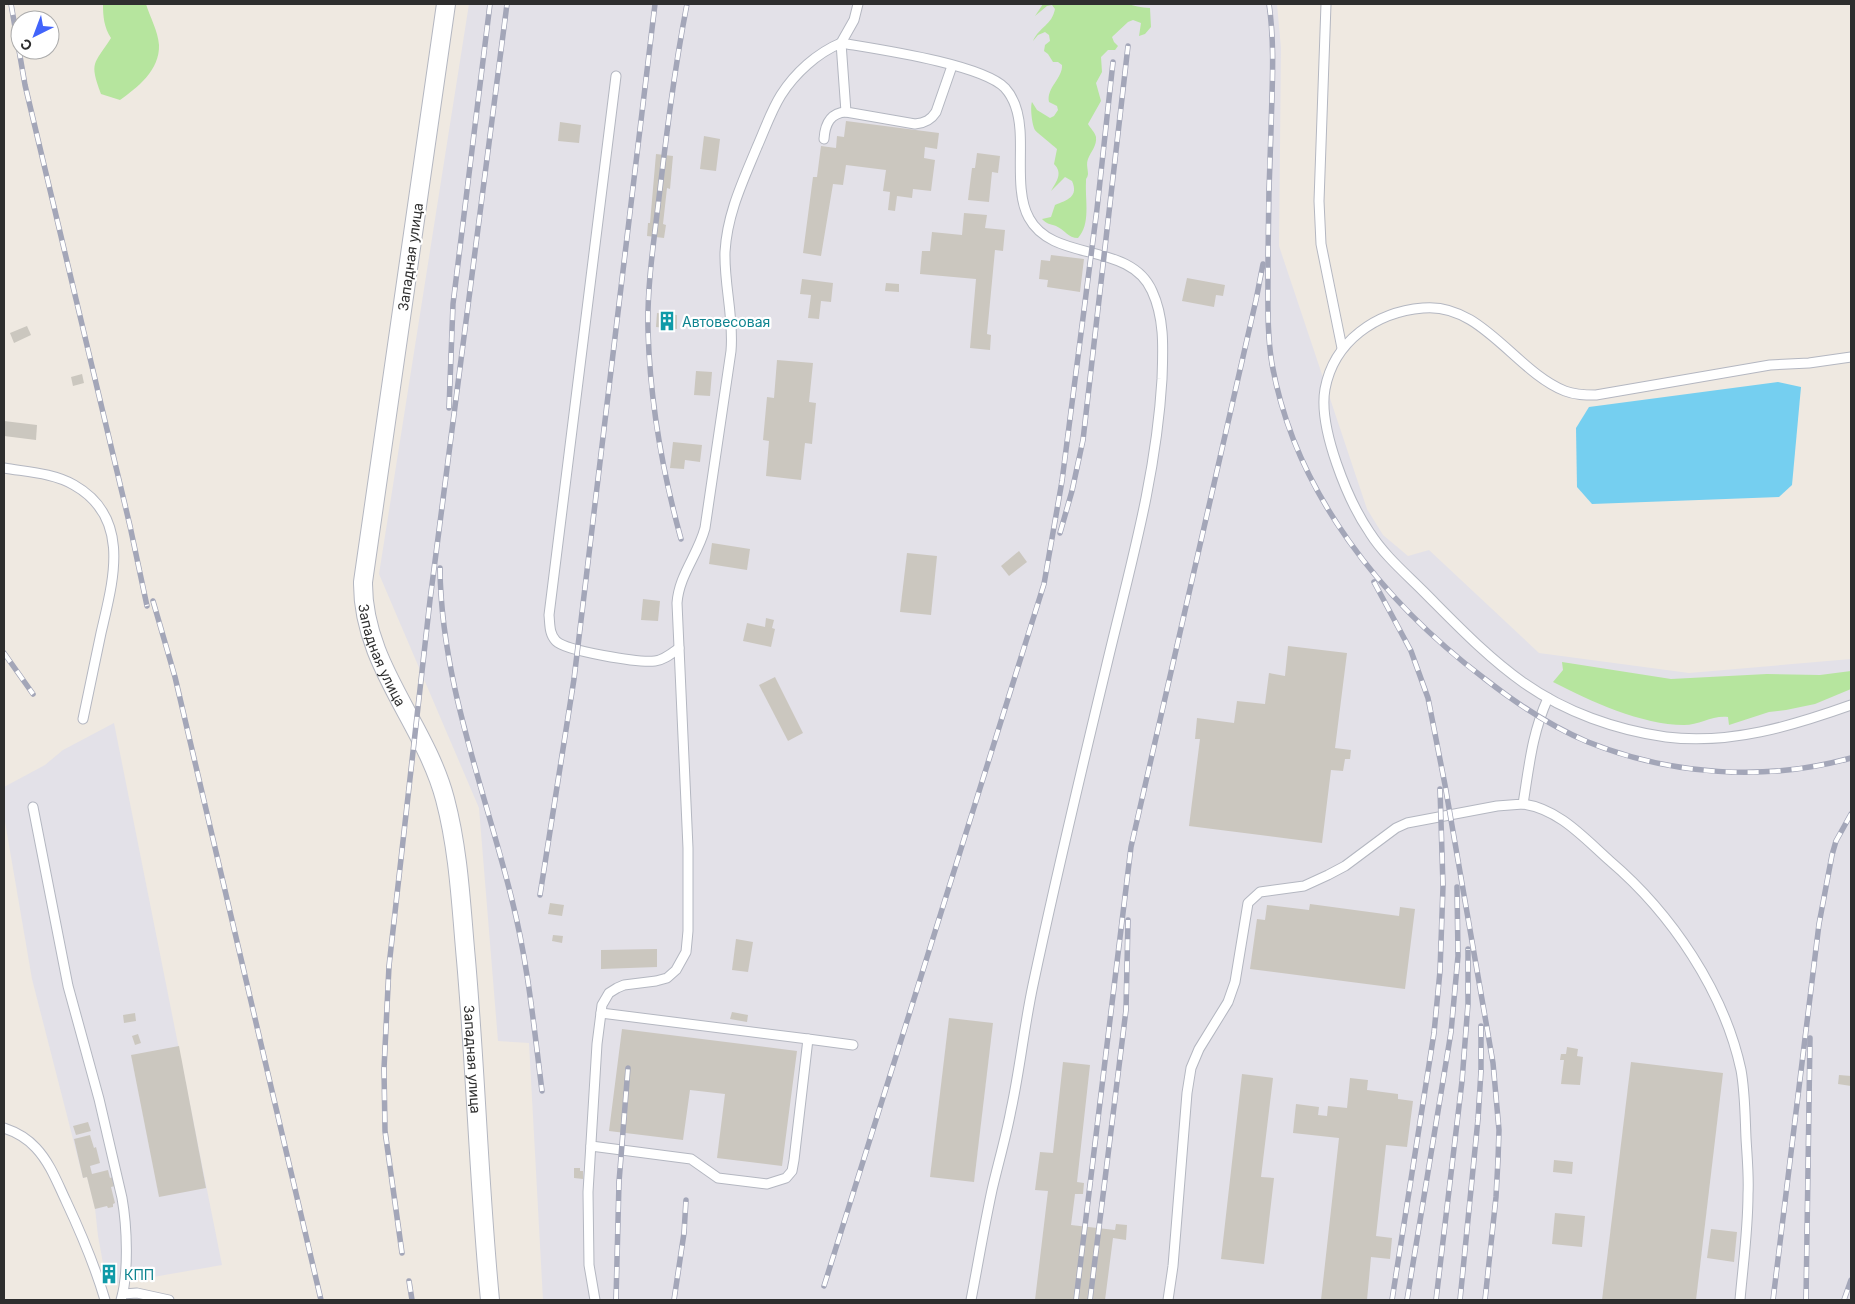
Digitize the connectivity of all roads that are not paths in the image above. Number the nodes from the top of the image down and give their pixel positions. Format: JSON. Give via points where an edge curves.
{"nodes":[{"id":1,"x":446,"y":4,"type":"edge"},
{"id":2,"x":858,"y":4,"type":"edge"},
{"id":3,"x":1326,"y":4,"type":"edge"},
{"id":4,"x":841,"y":43,"type":"junction"},
{"id":5,"x":952,"y":66,"type":"junction"},
{"id":6,"x":616,"y":76,"type":"dead end"},
{"id":7,"x":846,"y":112,"type":"junction"},
{"id":8,"x":824,"y":139,"type":"dead end"},
{"id":9,"x":1342,"y":348,"type":"junction"},
{"id":10,"x":1851,"y":356,"type":"edge"},
{"id":11,"x":4,"y":468,"type":"edge"},
{"id":12,"x":679,"y":648,"type":"junction"},
{"id":13,"x":1548,"y":698,"type":"junction"},
{"id":14,"x":1851,"y":705,"type":"edge"},
{"id":15,"x":83,"y":719,"type":"dead end"},
{"id":16,"x":1523,"y":804,"type":"junction"},
{"id":17,"x":33,"y":807,"type":"dead end"},
{"id":18,"x":601,"y":1013,"type":"junction"},
{"id":19,"x":808,"y":1038,"type":"junction"},
{"id":20,"x":853,"y":1045,"type":"dead end"},
{"id":21,"x":4,"y":1128,"type":"edge"},
{"id":22,"x":591,"y":1146,"type":"junction"},
{"id":23,"x":122,"y":1297,"type":"edge"},
{"id":24,"x":105,"y":1300,"type":"edge"},
{"id":25,"x":169,"y":1300,"type":"edge"},
{"id":26,"x":490,"y":1300,"type":"edge"},
{"id":27,"x":595,"y":1300,"type":"edge"},
{"id":28,"x":971,"y":1300,"type":"edge"},
{"id":29,"x":1168,"y":1300,"type":"edge"},
{"id":30,"x":1740,"y":1300,"type":"edge"}],
"edges":[{"from":1,"to":26,"type":"street","name":"Западная улица","via":[[362,600],[382,667],[438,777],[457,861]]},
{"from":2,"to":4,"type":"lane","via":[[854,20]]},
{"from":3,"to":9,"type":"lane","via":[[1319,201],[1321,244]]},
{"from":4,"to":5,"type":"lane","via":[[908,54]]},
{"from":4,"to":7,"type":"lane"},
{"from":4,"to":12,"type":"lane","via":[[809,64],[782,94],[739,190],[729,222],[725,253],[732,334],[705,528],[678,594]]},
{"from":5,"to":7,"type":"lane","via":[[936,112],[928,121],[915,124]]},
{"from":5,"to":28,"type":"lane","via":[[994,79],[1012,98],[1020,124],[1022,198],[1031,223],[1046,237],[1121,261],[1135,270],[1153,292],[1163,337],[1161,396],[1152,474],[1032,989],[1011,1110]]},
{"from":6,"to":12,"type":"lane","via":[[549,615],[550,630],[554,640],[561,645],[646,662],[667,657]]},
{"from":7,"to":8,"type":"lane","via":[[831,117]]},
{"from":9,"to":10,"type":"lane","via":[[1371,323],[1423,308],[1444,308],[1459,313],[1481,328],[1554,385],[1578,395],[1596,395],[1770,365]]},
{"from":9,"to":13,"type":"lane","via":[[1325,390],[1325,412],[1337,463],[1370,534],[1470,638],[1524,683]]},
{"from":11,"to":15,"type":"lane","via":[[58,478],[74,486],[98,505],[110,529],[114,546],[112,582]]},
{"from":12,"to":18,"type":"lane","via":[[688,848],[686,952],[676,970],[667,978],[617,988],[602,1005]]},
{"from":13,"to":14,"type":"lane","via":[[1572,711],[1635,731],[1693,739],[1752,734]]},
{"from":13,"to":16,"type":"lane","via":[[1534,738]]},
{"from":16,"to":29,"type":"lane","via":[[1407,824],[1396,828],[1328,875],[1304,886],[1260,892],[1248,903],[1231,995],[1191,1068],[1186,1093],[1174,1266]]},
{"from":16,"to":30,"type":"lane","via":[[1558,816],[1636,883],[1684,943],[1722,1014],[1734,1043],[1745,1101],[1748,1194]]},
{"from":17,"to":23,"type":"lane","via":[[68,986],[125,1212]]},
{"from":18,"to":19,"type":"lane"},
{"from":18,"to":22,"type":"lane"},
{"from":19,"to":20,"type":"lane"},
{"from":19,"to":22,"type":"lane","via":[[794,1160],[792,1171],[786,1178],[767,1184],[718,1178],[691,1158]]},
{"from":21,"to":24,"type":"lane","via":[[22,1136],[47,1162],[83,1238]]},
{"from":22,"to":27,"type":"lane","via":[[588,1241]]},
{"from":23,"to":25,"type":"lane","via":[[137,1293]]}]}
